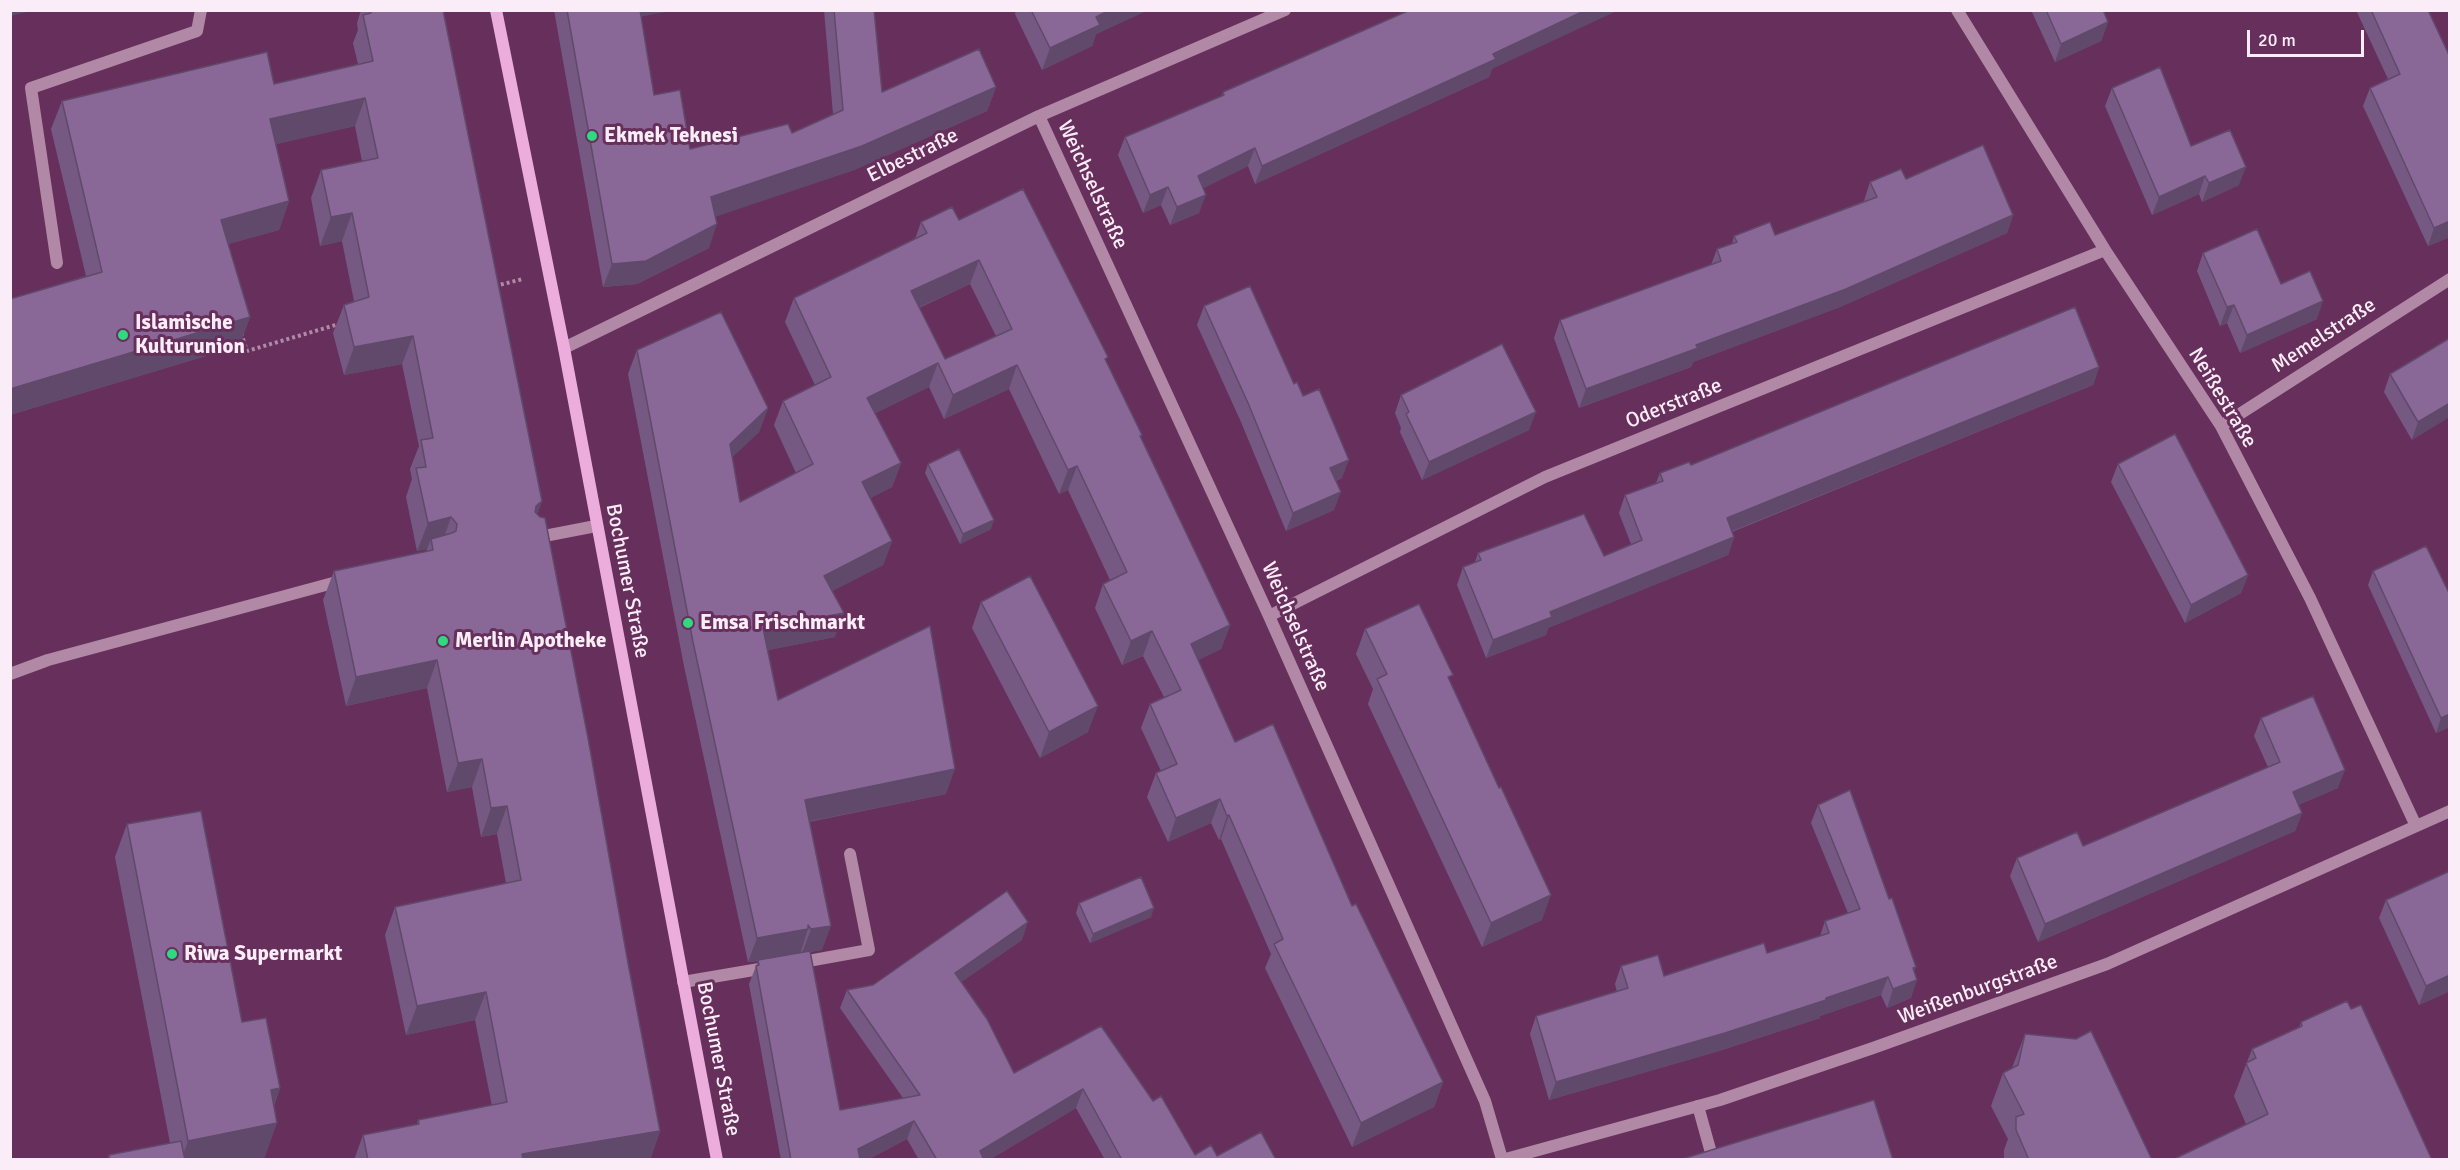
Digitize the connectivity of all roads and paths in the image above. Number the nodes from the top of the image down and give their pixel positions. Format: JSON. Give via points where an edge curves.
{"nodes":[{"id":1,"x":201,"y":10,"type":"edge"},
{"id":2,"x":496,"y":10,"type":"edge"},
{"id":3,"x":1285,"y":10,"type":"edge"},
{"id":4,"x":1957,"y":10,"type":"edge"},
{"id":5,"x":1039,"y":116,"type":"junction"},
{"id":6,"x":2105,"y":250,"type":"junction"},
{"id":7,"x":57,"y":263,"type":"dead end"},
{"id":8,"x":548,"y":273,"type":"junction"},
{"id":9,"x":2450,"y":279,"type":"edge"},
{"id":10,"x":492,"y":287,"type":"edge"},
{"id":11,"x":344,"y":323,"type":"edge"},
{"id":12,"x":240,"y":330,"type":"edge"},
{"id":13,"x":564,"y":348,"type":"junction"},
{"id":14,"x":2220,"y":426,"type":"junction"},
{"id":15,"x":596,"y":526,"type":"junction"},
{"id":16,"x":533,"y":538,"type":"edge"},
{"id":17,"x":358,"y":576,"type":"edge"},
{"id":18,"x":1269,"y":616,"type":"junction"},
{"id":19,"x":10,"y":674,"type":"edge"},
{"id":20,"x":2450,"y":811,"type":"edge"},
{"id":21,"x":2416,"y":826,"type":"junction"},
{"id":22,"x":850,"y":854,"type":"dead end"},
{"id":23,"x":683,"y":982,"type":"junction"},
{"id":24,"x":1698,"y":1106,"type":"junction"},
{"id":25,"x":717,"y":1160,"type":"edge"},
{"id":26,"x":1502,"y":1160,"type":"edge"},
{"id":27,"x":1713,"y":1160,"type":"edge"}],
"edges":[{"from":1,"to":7,"type":"street","via":[[197,31],[31,88]]},
{"from":2,"to":8,"type":"main road","name":"Bochumer Straße"},
{"from":3,"to":5,"type":"street","name":"Elbestraße"},
{"from":4,"to":6,"type":"street","name":"Neißestraße"},
{"from":5,"to":13,"type":"street","name":"Elbestraße"},
{"from":5,"to":18,"type":"street","name":"Weichselstraße"},
{"from":6,"to":14,"type":"street","name":"Neißestraße"},
{"from":6,"to":18,"type":"street","name":"Oderstraße","via":[[1545,477]]},
{"from":8,"to":10,"type":"path"},
{"from":8,"to":13,"type":"main road","name":"Bochumer Straße"},
{"from":9,"to":14,"type":"street","name":"Memelstraße"},
{"from":11,"to":12,"type":"path","via":[[247,351]]},
{"from":13,"to":15,"type":"main road","name":"Bochumer Straße"},
{"from":14,"to":21,"type":"street","name":"Neißestraße","via":[[2310,598]]},
{"from":15,"to":16,"type":"street"},
{"from":15,"to":23,"type":"main road","name":"Bochumer Straße"},
{"from":17,"to":19,"type":"street","via":[[48,660]]},
{"from":18,"to":26,"type":"street","name":"Weichselstraße","via":[[1485,1101]]},
{"from":20,"to":21,"type":"street","name":"Weißenburgstraße"},
{"from":21,"to":24,"type":"street","name":"Weißenburgstraße","via":[[2107,964]]},
{"from":22,"to":23,"type":"street","via":[[869,950]]},
{"from":23,"to":25,"type":"main road","name":"Bochumer Straße"},
{"from":24,"to":26,"type":"street","name":"Weißenburgstraße"},
{"from":24,"to":27,"type":"street"}]}
